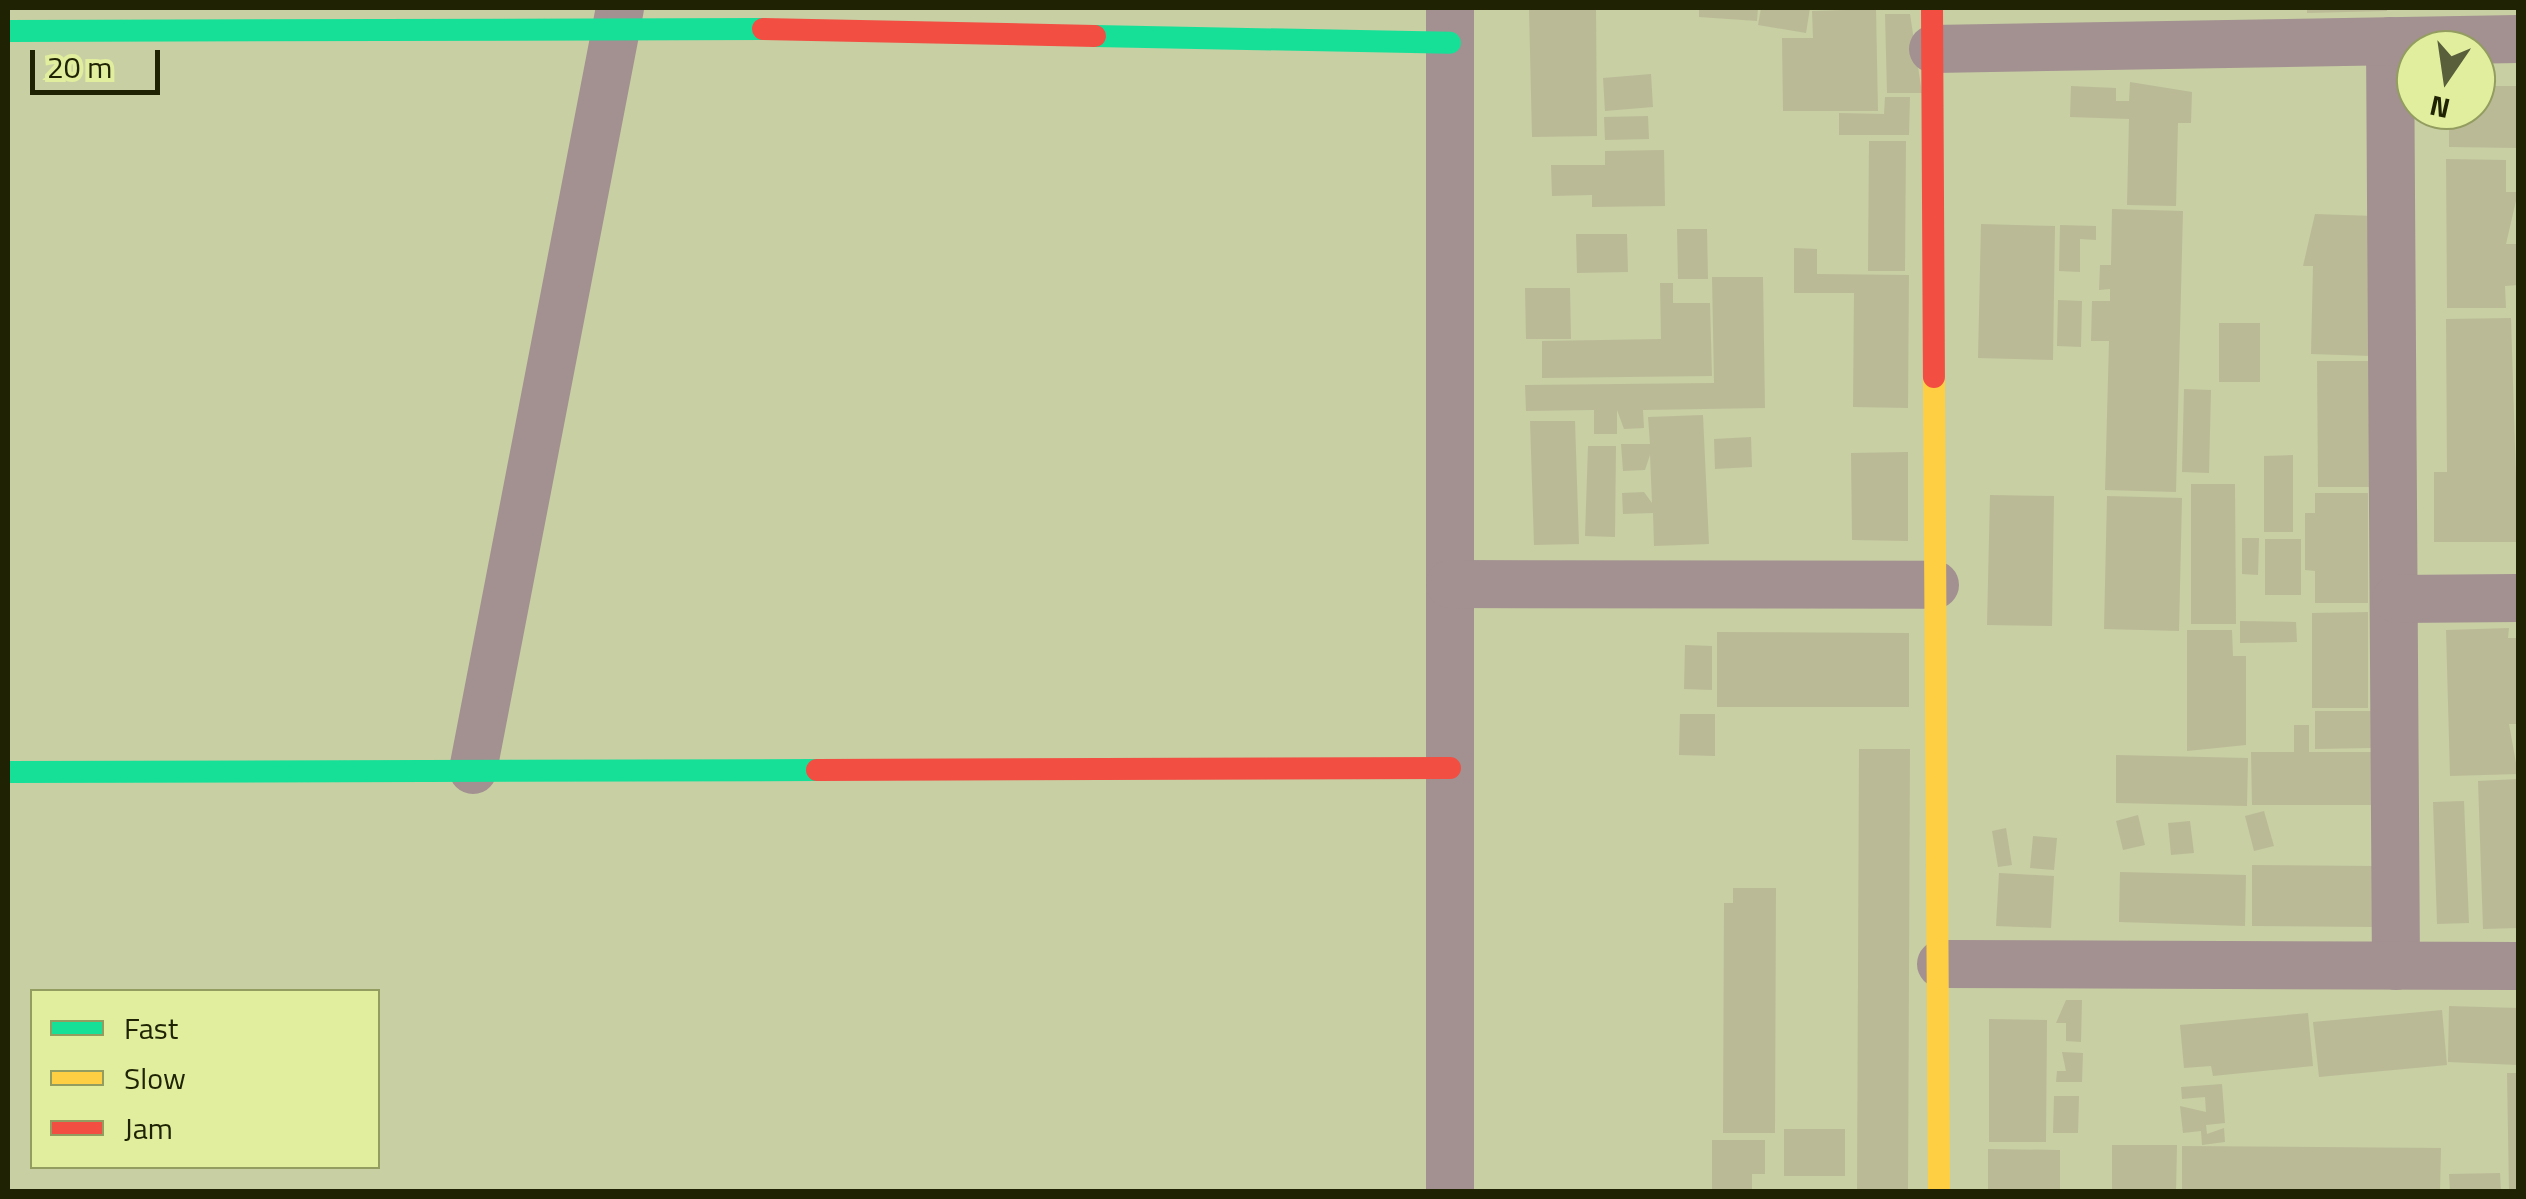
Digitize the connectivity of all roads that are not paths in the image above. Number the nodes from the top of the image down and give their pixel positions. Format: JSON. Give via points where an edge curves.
{"nodes":[{"id":1,"x":619,"y":16,"type":"edge"},
{"id":2,"x":188,"y":19,"type":"edge"},
{"id":3,"x":1450,"y":25,"type":"edge"},
{"id":4,"x":1933,"y":28,"type":"edge"},
{"id":5,"x":8,"y":32,"type":"edge"},
{"id":6,"x":2518,"y":39,"type":"edge"},
{"id":7,"x":2390,"y":41,"type":"junction"},
{"id":8,"x":1450,"y":584,"type":"junction"},
{"id":9,"x":1935,"y":584,"type":"junction"},
{"id":10,"x":2518,"y":598,"type":"edge"},
{"id":11,"x":2396,"y":599,"type":"junction"},
{"id":12,"x":1450,"y":768,"type":"junction"},
{"id":13,"x":474,"y":770,"type":"junction"},
{"id":14,"x":8,"y":772,"type":"edge"},
{"id":15,"x":1941,"y":964,"type":"junction"},
{"id":16,"x":2396,"y":966,"type":"junction"},
{"id":17,"x":2518,"y":966,"type":"edge"},
{"id":18,"x":1450,"y":1192,"type":"edge"},
{"id":19,"x":1939,"y":1192,"type":"edge"}],
"edges":[{"from":1,"to":2,"type":"street"},
{"from":1,"to":3,"type":"street"},
{"from":1,"to":13,"type":"street"},
{"from":2,"to":5,"type":"street"},
{"from":3,"to":8,"type":"street"},
{"from":4,"to":7,"type":"street"},
{"from":4,"to":9,"type":"street"},
{"from":6,"to":7,"type":"street"},
{"from":7,"to":11,"type":"street"},
{"from":8,"to":9,"type":"street"},
{"from":8,"to":12,"type":"street"},
{"from":9,"to":15,"type":"street"},
{"from":10,"to":11,"type":"street"},
{"from":11,"to":16,"type":"street"},
{"from":12,"to":13,"type":"street"},
{"from":12,"to":18,"type":"street"},
{"from":13,"to":14,"type":"street"},
{"from":15,"to":16,"type":"street"},
{"from":15,"to":19,"type":"street"},
{"from":16,"to":17,"type":"street"}]}
